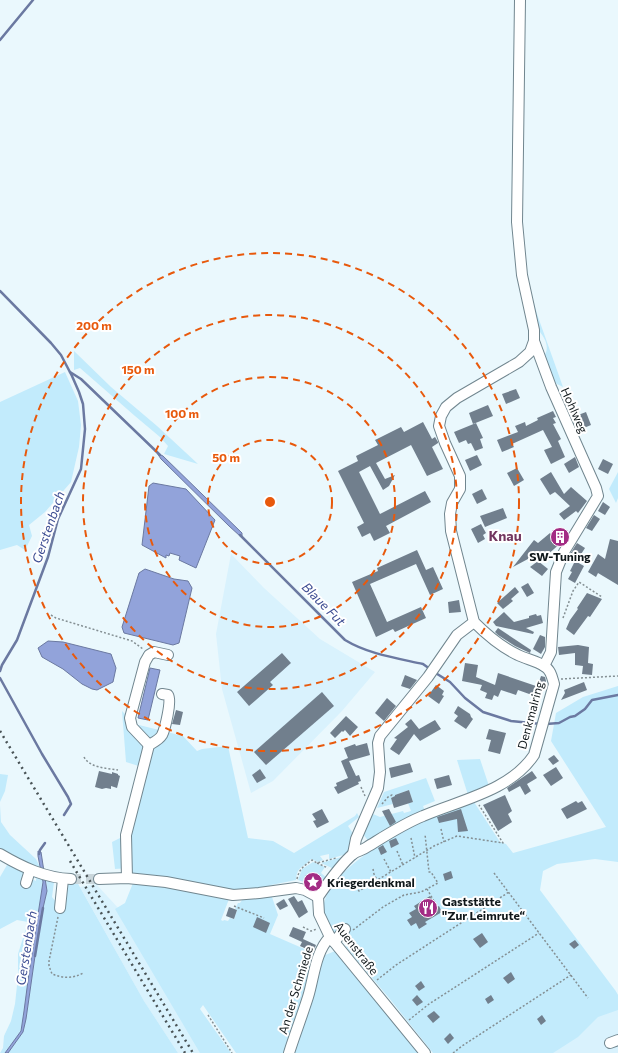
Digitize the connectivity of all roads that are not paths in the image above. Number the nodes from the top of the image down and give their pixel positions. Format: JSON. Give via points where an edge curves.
{"nodes":[{"id":1,"x":520,"y":0,"type":"edge"},
{"id":2,"x":534,"y":341,"type":"junction"},
{"id":3,"x":474,"y":622,"type":"junction"},
{"id":4,"x":168,"y":655,"type":"dead end"},
{"id":5,"x":544,"y":666,"type":"junction"},
{"id":6,"x":162,"y":694,"type":"dead end"},
{"id":7,"x":149,"y":745,"type":"junction"},
{"id":8,"x":0,"y":854,"type":"edge"},
{"id":9,"x":352,"y":855,"type":"junction"},
{"id":10,"x":34,"y":872,"type":"junction"},
{"id":11,"x":127,"y":878,"type":"junction"},
{"id":12,"x":99,"y":879,"type":"tunnel mouth"},
{"id":13,"x":26,"y":883,"type":"dead end"},
{"id":14,"x":318,"y":897,"type":"junction"},
{"id":15,"x":60,"y":908,"type":"road end"},
{"id":16,"x":344,"y":931,"type":"road end"},
{"id":17,"x":332,"y":940,"type":"junction"},
{"id":18,"x":289,"y":1053,"type":"edge"},
{"id":19,"x":425,"y":1053,"type":"edge"}],
"edges":[{"from":1,"to":2,"type":"street","name":"Hohlweg","via":[[517,222],[522,275]]},
{"from":2,"to":3,"type":"street","via":[[530,352],[519,362],[457,398],[446,407],[441,416],[439,426],[460,476],[460,489],[452,503],[450,514],[451,531]]},
{"from":2,"to":5,"type":"street","name":"Hohlweg","via":[[598,496],[564,552],[556,572],[551,652]]},
{"from":3,"to":5,"type":"street","name":"Denkmalring","via":[[502,646]]},
{"from":3,"to":9,"type":"street","via":[[457,635],[428,677],[380,736],[378,788],[356,839]]},
{"from":4,"to":7,"type":"street","via":[[154,652],[149,655],[130,718],[132,727]]},
{"from":5,"to":9,"type":"street","name":"Denkmalring","via":[[552,674],[554,684],[534,755],[522,770],[474,797],[407,823]]},
{"from":6,"to":7,"type":"street","via":[[170,698],[165,725],[162,736]]},
{"from":7,"to":11,"type":"street","via":[[126,835]]},
{"from":8,"to":10,"type":"street"},
{"from":9,"to":14,"type":"street","name":"Denkmalring"},
{"from":10,"to":13,"type":"street"},
{"from":10,"to":15,"type":"street","via":[[67,879]]},
{"from":11,"to":12,"type":"street"},
{"from":11,"to":14,"type":"street","via":[[233,895],[296,888]]},
{"from":14,"to":17,"type":"street","name":"Auenstraße","via":[[319,914]]},
{"from":16,"to":17,"type":"street","name":"An der Schmiede"},
{"from":17,"to":18,"type":"street","name":"An der Schmiede","via":[[324,943],[319,955],[308,998]]},
{"from":17,"to":19,"type":"street","name":"Auenstraße"}]}
